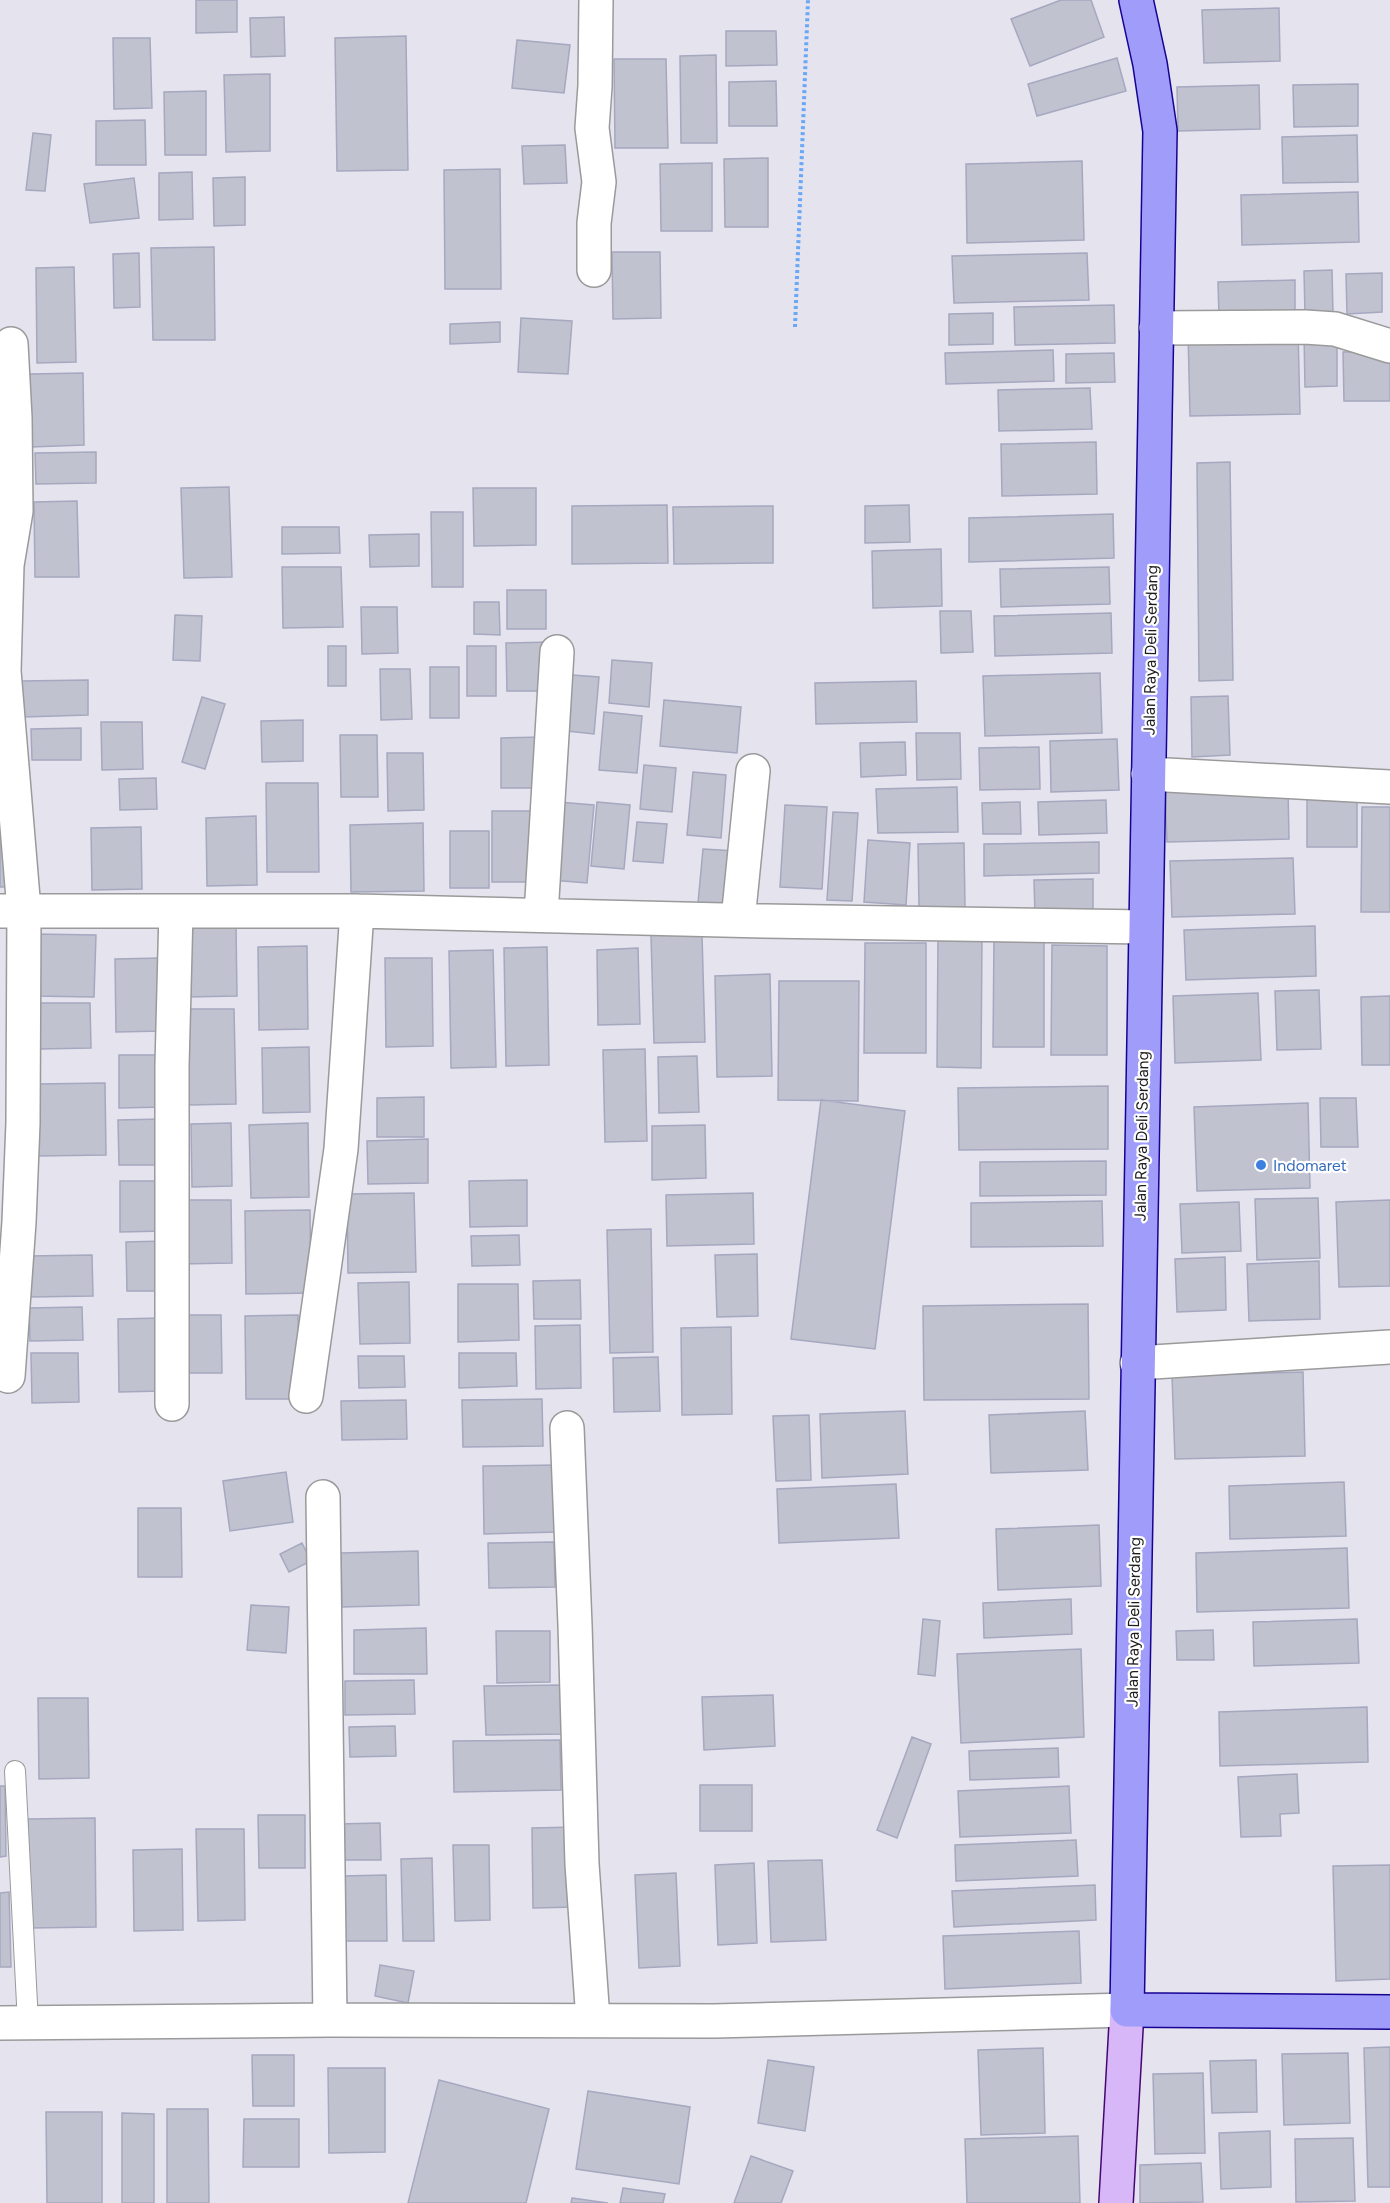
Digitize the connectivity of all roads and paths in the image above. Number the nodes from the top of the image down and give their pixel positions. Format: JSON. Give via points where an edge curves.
{"nodes":[{"id":1,"x":596,"y":0,"type":"edge"},
{"id":2,"x":808,"y":0,"type":"edge"},
{"id":3,"x":1136,"y":0,"type":"edge"},
{"id":4,"x":594,"y":270,"type":"dead end"},
{"id":5,"x":795,"y":327,"type":"dead end"},
{"id":6,"x":1156,"y":328,"type":"junction"},
{"id":7,"x":11,"y":344,"type":"dead end"},
{"id":8,"x":1390,"y":346,"type":"edge"},
{"id":9,"x":557,"y":652,"type":"dead end"},
{"id":10,"x":753,"y":771,"type":"dead end"},
{"id":11,"x":1148,"y":774,"type":"junction"},
{"id":12,"x":1390,"y":787,"type":"edge"},
{"id":13,"x":12,"y":911,"type":"edge"},
{"id":14,"x":176,"y":911,"type":"junction"},
{"id":15,"x":357,"y":911,"type":"junction"},
{"id":16,"x":541,"y":915,"type":"junction"},
{"id":17,"x":738,"y":920,"type":"junction"},
{"id":18,"x":1145,"y":927,"type":"junction"},
{"id":19,"x":1390,"y":1347,"type":"edge"},
{"id":20,"x":1137,"y":1363,"type":"junction"},
{"id":21,"x":8,"y":1376,"type":"dead end"},
{"id":22,"x":306,"y":1396,"type":"dead end"},
{"id":23,"x":172,"y":1404,"type":"dead end"},
{"id":24,"x":567,"y":1428,"type":"dead end"},
{"id":25,"x":323,"y":1497,"type":"dead end"},
{"id":26,"x":15,"y":1771,"type":"dead end"},
{"id":27,"x":1126,"y":2010,"type":"junction"},
{"id":28,"x":1390,"y":2012,"type":"edge"},
{"id":29,"x":330,"y":2020,"type":"junction"},
{"id":30,"x":593,"y":2020,"type":"junction"},
{"id":31,"x":14,"y":2023,"type":"edge"},
{"id":32,"x":1116,"y":2203,"type":"edge"}],
"edges":[{"from":1,"to":4,"type":"street","via":[[592,129],[599,182]]},
{"from":2,"to":5,"type":"path"},
{"from":3,"to":6,"type":"main road","name":"Jalan Raya Deli Serdang","via":[[1160,131]]},
{"from":6,"to":8,"type":"street","via":[[1335,329]]},
{"from":6,"to":11,"type":"main road","name":"Jalan Raya Deli Serdang"},
{"from":7,"to":13,"type":"street","via":[[15,511],[7,565],[4,670]]},
{"from":9,"to":16,"type":"street"},
{"from":10,"to":17,"type":"street"},
{"from":11,"to":12,"type":"street"},
{"from":11,"to":18,"type":"main road","name":"Jalan Raya Deli Serdang"},
{"from":13,"to":14,"type":"street"},
{"from":13,"to":21,"type":"street","via":[[23,1123]]},
{"from":14,"to":15,"type":"street"},
{"from":14,"to":23,"type":"street"},
{"from":15,"to":16,"type":"street"},
{"from":15,"to":22,"type":"street","via":[[341,1149]]},
{"from":16,"to":17,"type":"street"},
{"from":17,"to":18,"type":"street"},
{"from":18,"to":20,"type":"main road","name":"Jalan Raya Deli Serdang"},
{"from":19,"to":20,"type":"street"},
{"from":20,"to":27,"type":"main road","name":"Jalan Raya Deli Serdang"},
{"from":24,"to":30,"type":"street","via":[[582,1864]]},
{"from":25,"to":29,"type":"street"},
{"from":26,"to":31,"type":"lane"},
{"from":27,"to":28,"type":"main road"},
{"from":27,"to":30,"type":"street","via":[[714,2021]]},
{"from":27,"to":32,"type":"street"},
{"from":29,"to":30,"type":"street"},
{"from":29,"to":31,"type":"street"}]}
